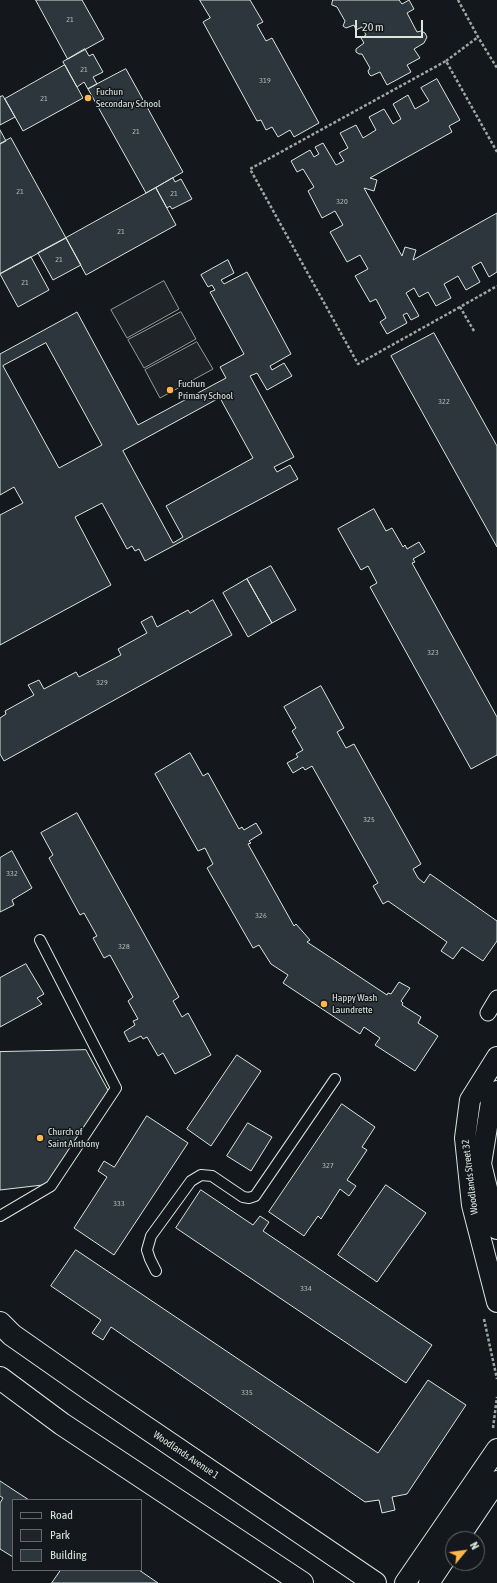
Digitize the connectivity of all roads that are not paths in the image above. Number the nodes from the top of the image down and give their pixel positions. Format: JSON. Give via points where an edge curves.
{"nodes":[{"id":1,"x":40,"y":940,"type":"dead end"},
{"id":2,"x":497,"y":998,"type":"edge"},
{"id":3,"x":488,"y":1013,"type":"dead end"},
{"id":4,"x":497,"y":1057,"type":"edge"},
{"id":5,"x":335,"y":1079,"type":"dead end"},
{"id":6,"x":497,"y":1091,"type":"edge"},
{"id":7,"x":464,"y":1138,"type":"junction"},
{"id":8,"x":484,"y":1143,"type":"junction"},
{"id":9,"x":0,"y":1216,"type":"edge"},
{"id":10,"x":497,"y":1229,"type":"edge"},
{"id":11,"x":156,"y":1271,"type":"dead end"},
{"id":12,"x":497,"y":1302,"type":"edge"},
{"id":13,"x":0,"y":1323,"type":"edge"},
{"id":14,"x":0,"y":1378,"type":"edge"},
{"id":15,"x":497,"y":1449,"type":"edge"},
{"id":16,"x":497,"y":1482,"type":"edge"},
{"id":17,"x":463,"y":1531,"type":"edge"},
{"id":18,"x":445,"y":1559,"type":"edge"},
{"id":19,"x":302,"y":1583,"type":"edge"},
{"id":20,"x":375,"y":1583,"type":"edge"},
{"id":21,"x":405,"y":1583,"type":"edge"},
{"id":22,"x":429,"y":1583,"type":"edge"}],
"edges":[{"from":1,"to":9,"type":"lane","via":[[116,1088],[52,1186]]},
{"from":2,"to":3,"type":"street"},
{"from":4,"to":7,"type":"street","name":"Woodlands Street 32","via":[[470,1100]]},
{"from":5,"to":11,"type":"lane","via":[[255,1196],[243,1197],[212,1176],[201,1175],[191,1181],[151,1236],[147,1250]]},
{"from":6,"to":8,"type":"street","name":"Woodlands Street 32","via":[[491,1102]]},
{"from":7,"to":8,"type":"lane"},
{"from":7,"to":12,"type":"street","name":"Woodlands Street 32","via":[[472,1206]]},
{"from":8,"to":10,"type":"street","name":"Woodlands Street 32","via":[[481,1164]]},
{"from":13,"to":20,"type":"main road","name":"Woodlands Avenue 1","via":[[12,1335],[92,1391]]},
{"from":14,"to":19,"type":"main road","via":[[62,1424]]},
{"from":15,"to":21,"type":"street"},
{"from":16,"to":17,"type":"street"},
{"from":18,"to":22,"type":"street"}]}
